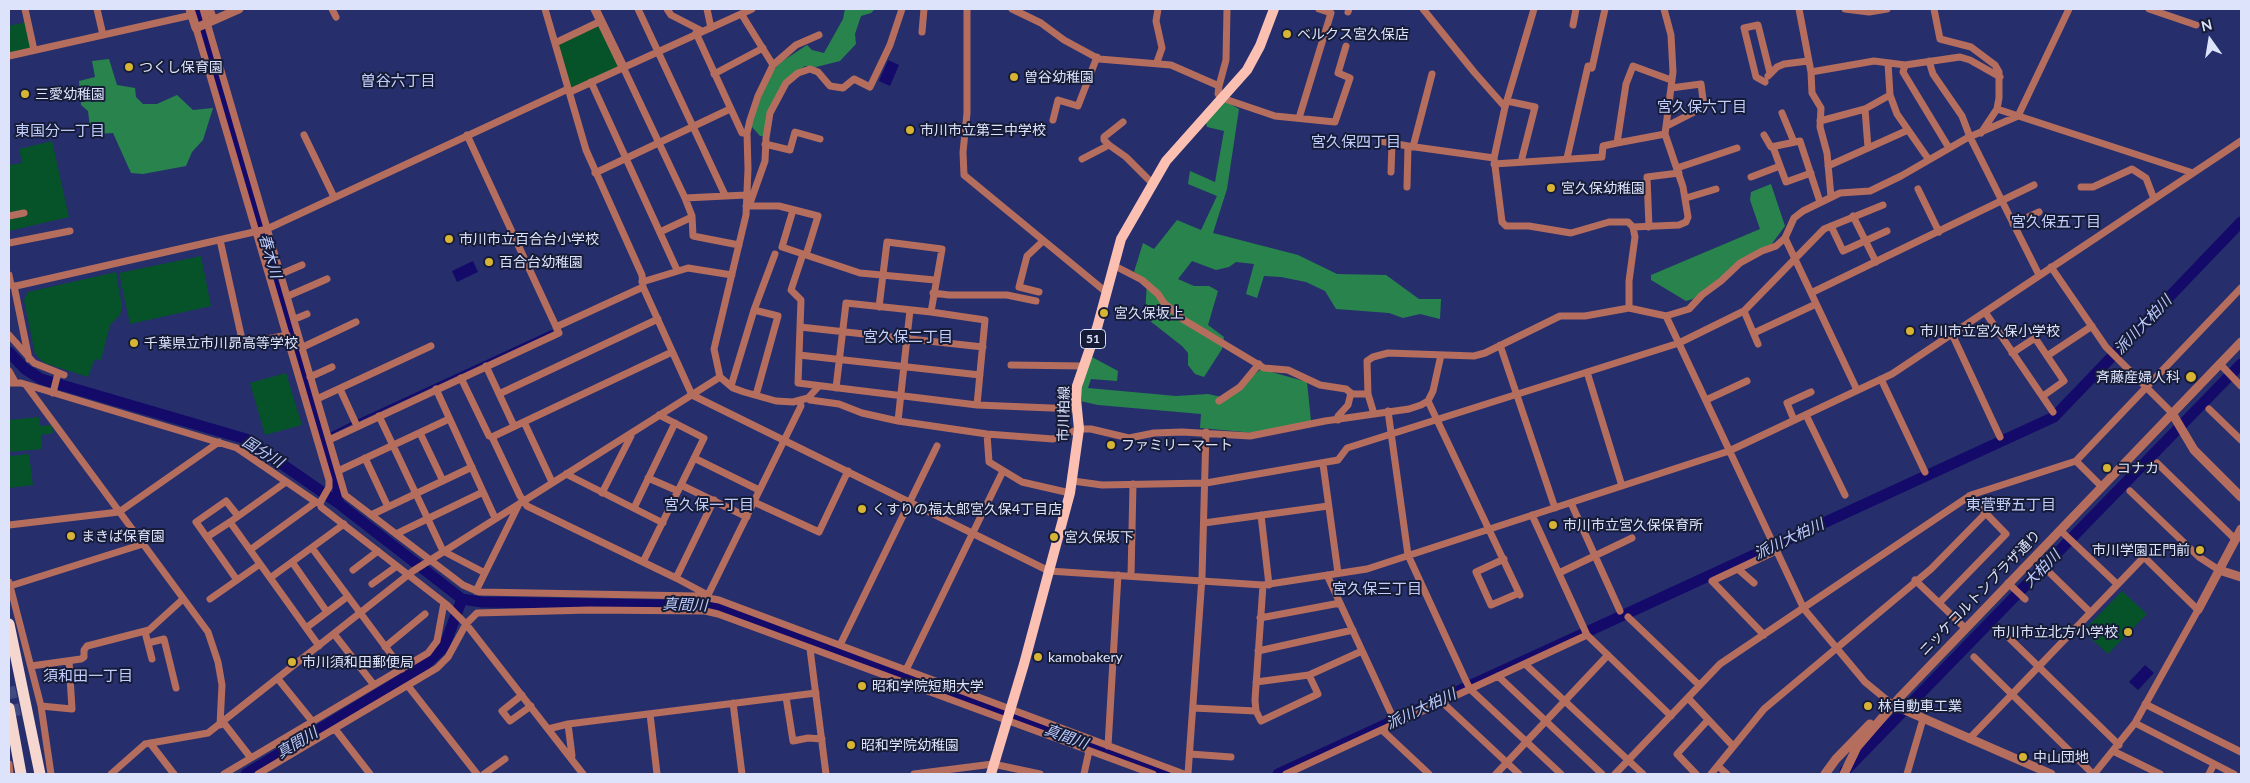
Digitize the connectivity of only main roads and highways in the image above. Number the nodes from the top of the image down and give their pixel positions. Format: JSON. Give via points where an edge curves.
{"nodes":[{"id":1,"x":1274,"y":9,"type":"edge"},
{"id":2,"x":9,"y":624,"type":"edge"},
{"id":3,"x":9,"y":708,"type":"tunnel mouth"},
{"id":4,"x":992,"y":769,"type":"edge"},
{"id":5,"x":21,"y":774,"type":"edge"},
{"id":6,"x":40,"y":774,"type":"edge"}],
"edges":[{"from":1,"to":4,"type":"main road","name":"市川柏線","number":"51","via":[[1255,58],[1178,147],[1125,228],[1076,393],[1079,429],[1073,481]]},
{"from":2,"to":6,"type":"highway"},
{"from":3,"to":5,"type":"highway"}]}
